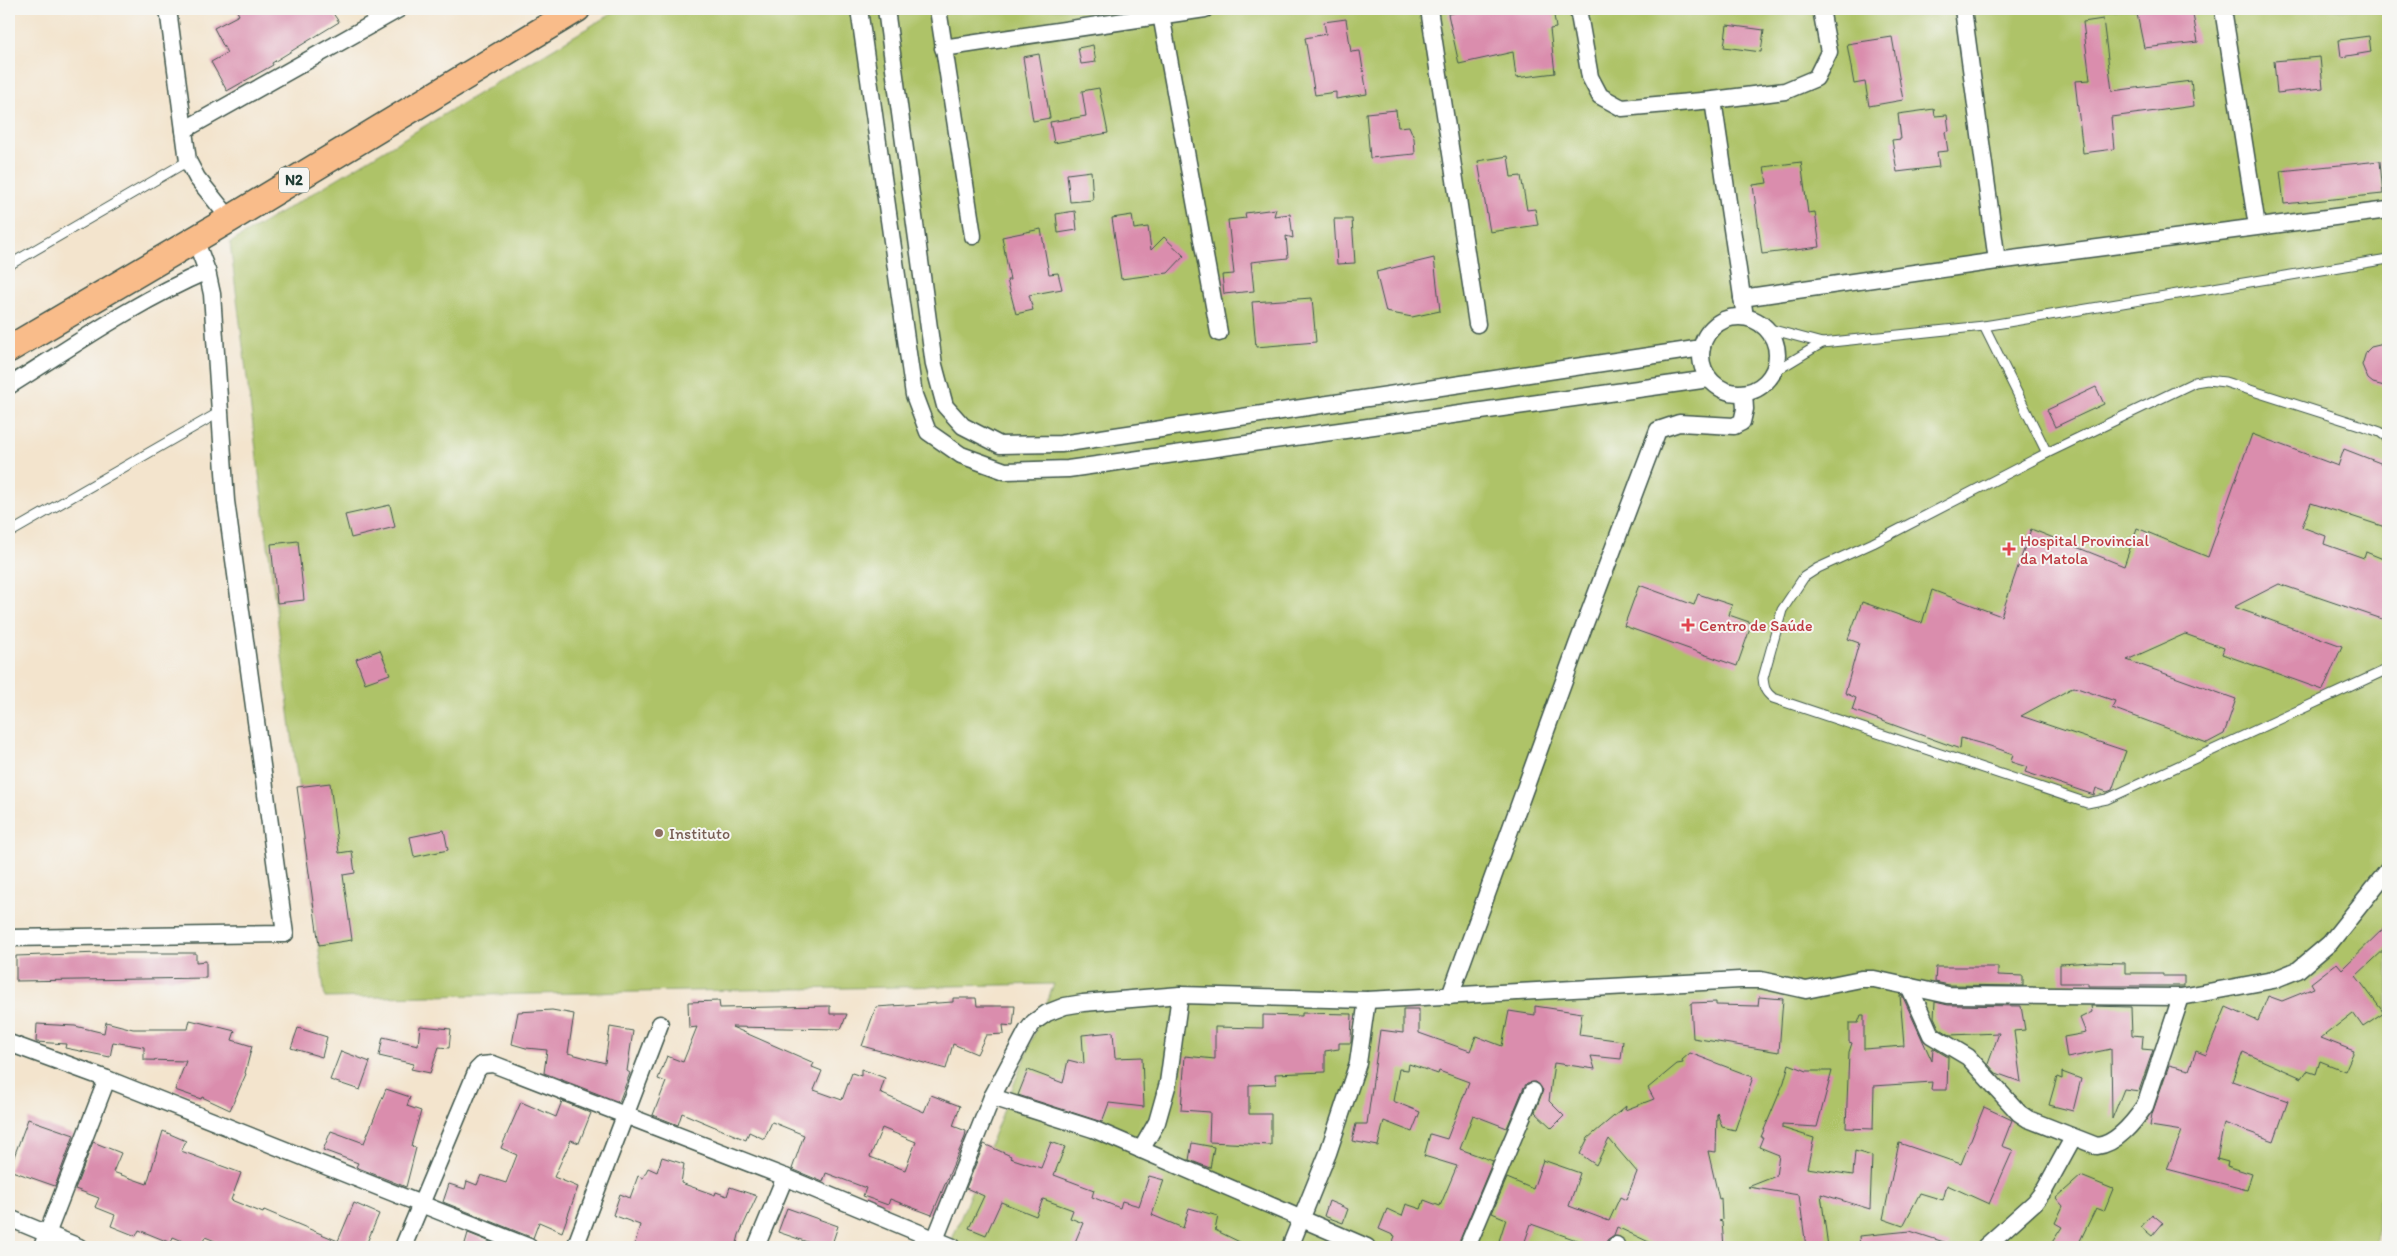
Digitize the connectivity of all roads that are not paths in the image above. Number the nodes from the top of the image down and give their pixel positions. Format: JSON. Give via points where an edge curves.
{"nodes":[{"id":1,"x":168,"y":9,"type":"edge"},
{"id":2,"x":399,"y":9,"type":"edge"},
{"id":3,"x":577,"y":9,"type":"edge"},
{"id":4,"x":859,"y":9,"type":"edge"},
{"id":5,"x":886,"y":9,"type":"edge"},
{"id":6,"x":938,"y":9,"type":"edge"},
{"id":7,"x":1205,"y":9,"type":"edge"},
{"id":8,"x":1430,"y":9,"type":"edge"},
{"id":9,"x":1578,"y":9,"type":"edge"},
{"id":10,"x":1820,"y":9,"type":"edge"},
{"id":11,"x":1963,"y":9,"type":"edge"},
{"id":12,"x":2223,"y":9,"type":"edge"},
{"id":13,"x":1160,"y":12,"type":"edge"},
{"id":14,"x":943,"y":48,"type":"junction"},
{"id":15,"x":1713,"y":100,"type":"junction"},
{"id":16,"x":184,"y":130,"type":"junction"},
{"id":17,"x":188,"y":162,"type":"junction"},
{"id":18,"x":2388,"y":210,"type":"edge"},
{"id":19,"x":230,"y":219,"type":"junction"},
{"id":20,"x":2257,"y":226,"type":"junction"},
{"id":21,"x":973,"y":236,"type":"dead end"},
{"id":22,"x":196,"y":239,"type":"junction"},
{"id":23,"x":2388,"y":259,"type":"edge"},
{"id":24,"x":1997,"y":261,"type":"junction"},
{"id":25,"x":9,"y":265,"type":"edge"},
{"id":26,"x":208,"y":271,"type":"junction"},
{"id":27,"x":1742,"y":298,"type":"junction"},
{"id":28,"x":1745,"y":317,"type":"junction"},
{"id":29,"x":1478,"y":324,"type":"dead end"},
{"id":30,"x":1984,"y":326,"type":"junction"},
{"id":31,"x":1766,"y":328,"type":"junction"},
{"id":32,"x":1218,"y":333,"type":"dead end"},
{"id":33,"x":1822,"y":343,"type":"junction"},
{"id":34,"x":1702,"y":348,"type":"junction"},
{"id":35,"x":9,"y":349,"type":"edge"},
{"id":36,"x":1774,"y":372,"type":"junction"},
{"id":37,"x":1709,"y":379,"type":"junction"},
{"id":38,"x":9,"y":386,"type":"edge"},
{"id":39,"x":1744,"y":393,"type":"junction"},
{"id":40,"x":220,"y":412,"type":"junction"},
{"id":41,"x":2388,"y":438,"type":"edge"},
{"id":42,"x":2047,"y":453,"type":"junction"},
{"id":43,"x":9,"y":534,"type":"edge"},
{"id":44,"x":2388,"y":669,"type":"edge"},
{"id":45,"x":2388,"y":870,"type":"edge"},
{"id":46,"x":9,"y":938,"type":"edge"},
{"id":47,"x":1909,"y":986,"type":"junction"},
{"id":48,"x":1180,"y":995,"type":"junction"},
{"id":49,"x":1450,"y":996,"type":"junction"},
{"id":50,"x":2181,"y":997,"type":"junction"},
{"id":51,"x":1367,"y":1000,"type":"junction"},
{"id":52,"x":660,"y":1024,"type":"dead end"},
{"id":53,"x":9,"y":1043,"type":"edge"},
{"id":54,"x":107,"y":1079,"type":"junction"},
{"id":55,"x":1533,"y":1091,"type":"dead end"},
{"id":56,"x":992,"y":1097,"type":"junction"},
{"id":57,"x":624,"y":1116,"type":"junction"},
{"id":58,"x":2073,"y":1138,"type":"junction"},
{"id":59,"x":1141,"y":1150,"type":"junction"},
{"id":60,"x":785,"y":1177,"type":"junction"},
{"id":61,"x":420,"y":1205,"type":"junction"},
{"id":62,"x":9,"y":1218,"type":"edge"},
{"id":63,"x":1301,"y":1220,"type":"junction"},
{"id":64,"x":44,"y":1241,"type":"edge"},
{"id":65,"x":934,"y":1244,"type":"edge"},
{"id":66,"x":79,"y":1247,"type":"edge"},
{"id":67,"x":402,"y":1247,"type":"edge"},
{"id":68,"x":529,"y":1247,"type":"edge"},
{"id":69,"x":575,"y":1247,"type":"edge"},
{"id":70,"x":756,"y":1247,"type":"edge"},
{"id":71,"x":953,"y":1247,"type":"edge"},
{"id":72,"x":1290,"y":1247,"type":"edge"},
{"id":73,"x":1367,"y":1247,"type":"edge"},
{"id":74,"x":1467,"y":1247,"type":"edge"},
{"id":75,"x":1984,"y":1247,"type":"edge"}],
"edges":[{"from":1,"to":16,"type":"street"},
{"from":2,"to":16,"type":"street"},
{"from":3,"to":19,"type":"main road","number":"N2"},
{"from":4,"to":37,"type":"street","via":[[914,395],[928,432],[961,456],[1005,471],[1068,470]]},
{"from":5,"to":34,"type":"street","via":[[934,365],[945,406],[962,426],[1000,445],[1061,444]]},
{"from":6,"to":14,"type":"street"},
{"from":7,"to":13,"type":"street"},
{"from":8,"to":29,"type":"street"},
{"from":9,"to":15,"type":"street","via":[[1590,77],[1600,96],[1622,108]]},
{"from":10,"to":15,"type":"street","via":[[1829,52],[1816,78],[1785,91]]},
{"from":11,"to":24,"type":"street"},
{"from":12,"to":20,"type":"street"},
{"from":13,"to":14,"type":"street"},
{"from":13,"to":32,"type":"street"},
{"from":14,"to":21,"type":"street"},
{"from":15,"to":27,"type":"street"},
{"from":16,"to":17,"type":"street"},
{"from":17,"to":19,"type":"street"},
{"from":17,"to":25,"type":"lane"},
{"from":18,"to":20,"type":"street"},
{"from":19,"to":22,"type":"main road","number":"N2"},
{"from":20,"to":24,"type":"street"},
{"from":22,"to":26,"type":"street"},
{"from":22,"to":35,"type":"main road","number":"N2"},
{"from":23,"to":30,"type":"lane"},
{"from":24,"to":27,"type":"street"},
{"from":26,"to":38,"type":"street","via":[[120,317]]},
{"from":26,"to":40,"type":"street"},
{"from":27,"to":28,"type":"street"},
{"from":28,"to":31,"type":"street"},
{"from":28,"to":34,"type":"street","via":[[1722,321],[1706,337]]},
{"from":30,"to":33,"type":"lane"},
{"from":30,"to":42,"type":"lane"},
{"from":31,"to":33,"type":"lane"},
{"from":31,"to":36,"type":"street","via":[[1778,348]]},
{"from":33,"to":36,"type":"lane"},
{"from":34,"to":37,"type":"street","via":[[1701,359]]},
{"from":36,"to":39,"type":"street","via":[[1756,390]]},
{"from":37,"to":39,"type":"street","via":[[1731,393]]},
{"from":39,"to":49,"type":"street","via":[[1742,422],[1734,426],[1679,424],[1658,430]]},
{"from":40,"to":43,"type":"lane"},
{"from":40,"to":46,"type":"street","via":[[226,501],[285,934]]},
{"from":41,"to":42,"type":"lane","via":[[2354,423],[2225,382],[2207,380],[2170,392]]},
{"from":42,"to":44,"type":"lane","via":[[1804,577],[1782,610],[1763,678],[1767,694],[2086,803],[2107,800]]},
{"from":45,"to":50,"type":"street","via":[[2330,942],[2298,970],[2273,980]]},
{"from":47,"to":49,"type":"street","via":[[1861,979],[1806,990],[1780,983],[1740,980]]},
{"from":47,"to":50,"type":"street","via":[[1948,996]]},
{"from":47,"to":58,"type":"street","via":[[1931,1035],[1968,1057],[2019,1113]]},
{"from":48,"to":51,"type":"street"},
{"from":48,"to":56,"type":"street","via":[[1083,1003],[1047,1013],[1027,1031]]},
{"from":48,"to":59,"type":"street","via":[[1168,1083],[1157,1122]]},
{"from":49,"to":51,"type":"street"},
{"from":50,"to":58,"type":"street","via":[[2153,1086],[2135,1120],[2105,1145],[2097,1146]]},
{"from":51,"to":63,"type":"street","via":[[1358,1063],[1328,1153]]},
{"from":52,"to":57,"type":"street"},
{"from":53,"to":54,"type":"street"},
{"from":54,"to":61,"type":"street"},
{"from":54,"to":64,"type":"street"},
{"from":55,"to":74,"type":"street"},
{"from":56,"to":59,"type":"street","via":[[1093,1129]]},
{"from":56,"to":65,"type":"street"},
{"from":57,"to":60,"type":"street"},
{"from":57,"to":61,"type":"street","via":[[492,1064],[482,1066],[477,1070]]},
{"from":57,"to":69,"type":"street"},
{"from":58,"to":75,"type":"street","via":[[2035,1202]]},
{"from":59,"to":63,"type":"street"},
{"from":60,"to":65,"type":"street"},
{"from":60,"to":70,"type":"street"},
{"from":61,"to":67,"type":"street"},
{"from":61,"to":68,"type":"street"},
{"from":62,"to":64,"type":"street"},
{"from":63,"to":72,"type":"street"},
{"from":63,"to":73,"type":"street"},
{"from":64,"to":66,"type":"street"},
{"from":65,"to":71,"type":"street"}]}
